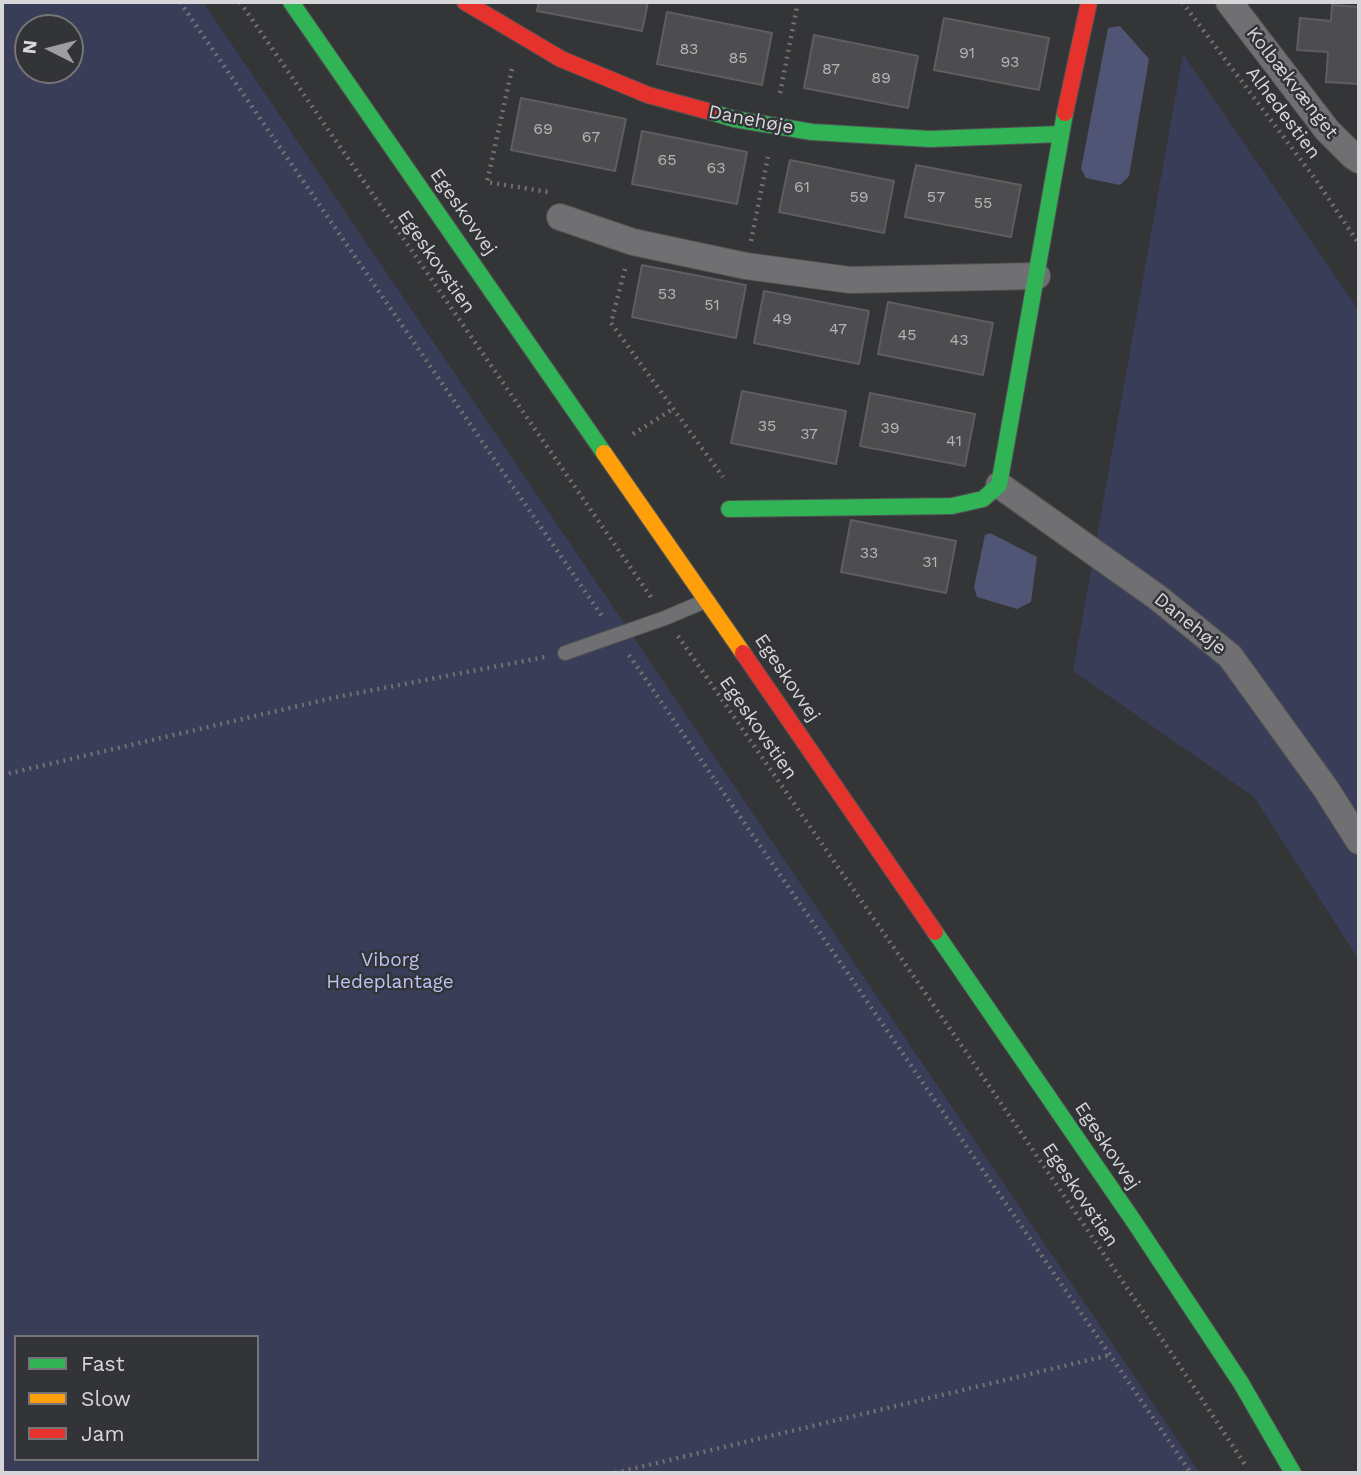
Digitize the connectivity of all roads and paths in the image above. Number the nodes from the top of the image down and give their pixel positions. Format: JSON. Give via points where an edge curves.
{"nodes":[{"id":1,"x":180,"y":2,"type":"edge"},
{"id":2,"x":240,"y":2,"type":"edge"},
{"id":3,"x":291,"y":2,"type":"edge"},
{"id":4,"x":465,"y":2,"type":"edge"},
{"id":5,"x":1089,"y":2,"type":"edge"},
{"id":6,"x":1182,"y":2,"type":"edge"},
{"id":7,"x":1229,"y":2,"type":"edge"},
{"id":8,"x":519,"y":34,"type":"junction"},
{"id":9,"x":1061,"y":134,"type":"junction"},
{"id":10,"x":1359,"y":160,"type":"edge"},
{"id":11,"x":559,"y":217,"type":"joint"},
{"id":12,"x":633,"y":242,"type":"junction"},
{"id":13,"x":1359,"y":244,"type":"edge"},
{"id":14,"x":1037,"y":276,"type":"junction"},
{"id":15,"x":673,"y":409,"type":"junction"},
{"id":16,"x":604,"y":452,"type":"junction"},
{"id":17,"x":999,"y":485,"type":"junction"},
{"id":18,"x":729,"y":509,"type":"dead end"},
{"id":19,"x":746,"y":509,"type":"junction"},
{"id":20,"x":708,"y":600,"type":"junction"},
{"id":21,"x":665,"y":618,"type":"junction"},
{"id":22,"x":615,"y":636,"type":"junction"},
{"id":23,"x":565,"y":653,"type":"joint"},
{"id":24,"x":2,"y":775,"type":"edge"},
{"id":25,"x":1359,"y":841,"type":"edge"},
{"id":26,"x":1110,"y":1355,"type":"junction"},
{"id":27,"x":1241,"y":1383,"type":"junction"},
{"id":28,"x":1288,"y":1434,"type":"dead end"},
{"id":29,"x":615,"y":1473,"type":"edge"},
{"id":30,"x":1191,"y":1473,"type":"edge"},
{"id":31,"x":1251,"y":1473,"type":"edge"},
{"id":32,"x":1293,"y":1473,"type":"edge"}],
"edges":[{"from":1,"to":22,"type":"path"},
{"from":2,"to":21,"type":"path","name":"Egeskovstien"},
{"from":3,"to":16,"type":"street","name":"Egeskovvej"},
{"from":4,"to":8,"type":"street","name":"Danehøje"},
{"from":5,"to":9,"type":"street"},
{"from":6,"to":13,"type":"path","name":"Alhedestien"},
{"from":7,"to":10,"type":"street","name":"Kolbækvænget","via":[[1327,130]]},
{"from":8,"to":9,"type":"street","name":"Danehøje","via":[[561,60],[648,95],[734,119],[812,132],[930,139]]},
{"from":8,"to":11,"type":"path","via":[[487,182],[550,192]]},
{"from":9,"to":14,"type":"street"},
{"from":11,"to":12,"type":"street"},
{"from":12,"to":14,"type":"street","via":[[746,266],[850,280]]},
{"from":12,"to":15,"type":"path","via":[[611,323]]},
{"from":14,"to":17,"type":"street"},
{"from":15,"to":16,"type":"path"},
{"from":15,"to":19,"type":"path"},
{"from":16,"to":20,"type":"street","name":"Egeskovvej"},
{"from":17,"to":19,"type":"street","via":[[983,499],[952,506]]},
{"from":17,"to":25,"type":"street","name":"Danehøje","via":[[1157,597],[1230,656]]},
{"from":18,"to":19,"type":"street"},
{"from":20,"to":21,"type":"lane"},
{"from":20,"to":27,"type":"street","name":"Egeskovvej"},
{"from":21,"to":22,"type":"lane"},
{"from":21,"to":31,"type":"path","name":"Egeskovstien"},
{"from":22,"to":23,"type":"lane"},
{"from":22,"to":26,"type":"path"},
{"from":23,"to":24,"type":"path","via":[[337,697]]},
{"from":26,"to":29,"type":"path"},
{"from":26,"to":30,"type":"path"},
{"from":27,"to":28,"type":"street","name":"Egeskovvej"},
{"from":27,"to":32,"type":"street","name":"Egeskovvej"}]}
